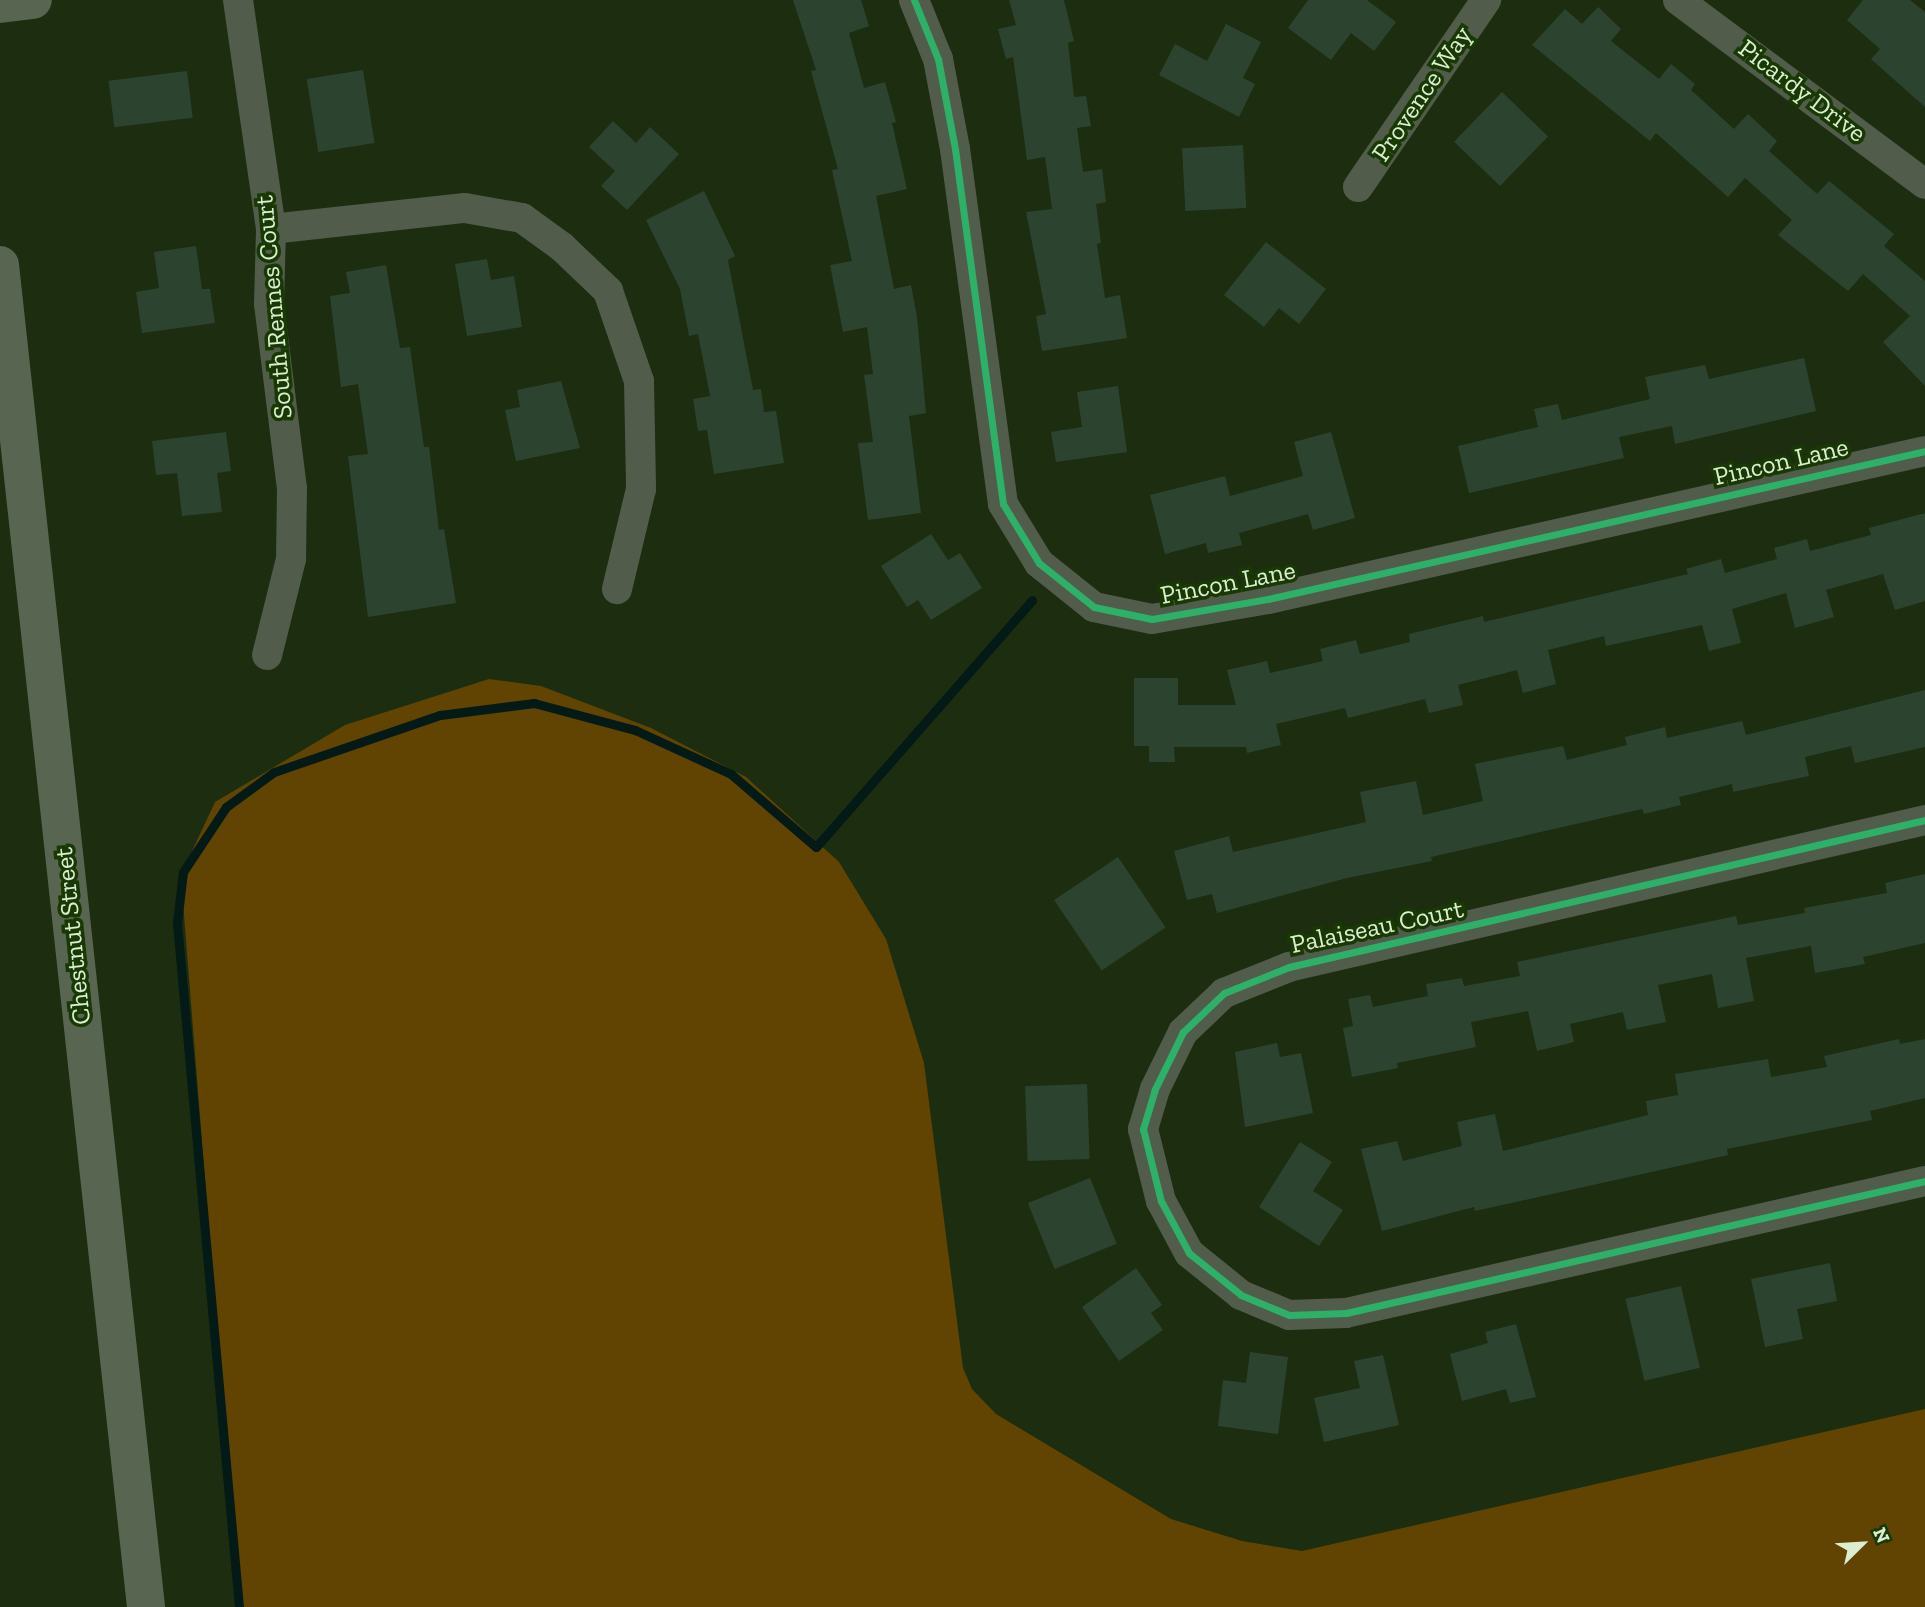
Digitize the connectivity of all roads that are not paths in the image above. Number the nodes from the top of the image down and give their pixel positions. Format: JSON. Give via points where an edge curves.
{"nodes":[{"id":1,"x":33,"y":0,"type":"edge"},
{"id":2,"x":238,"y":0,"type":"edge"},
{"id":3,"x":914,"y":0,"type":"edge"},
{"id":4,"x":1486,"y":0,"type":"edge"},
{"id":5,"x":1678,"y":0,"type":"edge"},
{"id":6,"x":0,"y":4,"type":"edge"},
{"id":7,"x":1925,"y":184,"type":"edge"},
{"id":8,"x":1358,"y":187,"type":"dead end"},
{"id":9,"x":271,"y":229,"type":"junction"},
{"id":10,"x":0,"y":265,"type":"edge"},
{"id":11,"x":1925,"y":451,"type":"edge"},
{"id":12,"x":617,"y":590,"type":"dead end"},
{"id":13,"x":267,"y":655,"type":"dead end"},
{"id":14,"x":1925,"y":820,"type":"edge"},
{"id":15,"x":1925,"y":1181,"type":"edge"},
{"id":16,"x":145,"y":1607,"type":"edge"}],
"edges":[{"from":1,"to":6,"type":"main road"},
{"from":2,"to":9,"type":"street","name":"South Rennes Court"},
{"from":3,"to":11,"type":"street","name":"Pincon Lane","via":[[938,59],[955,149],[1003,504],[1039,563],[1094,607],[1152,619],[1268,599]]},
{"from":4,"to":8,"type":"street","name":"Provence Way"},
{"from":5,"to":7,"type":"street","name":"Picardy Drive"},
{"from":9,"to":12,"type":"street","via":[[465,208],[522,218],[562,247],[608,291],[639,381],[640,489]]},
{"from":9,"to":13,"type":"street","name":"South Rennes Court","via":[[269,304],[292,488],[291,559]]},
{"from":10,"to":16,"type":"main road","name":"Chestnut Street"},
{"from":14,"to":15,"type":"street","name":"Palaiseau Court","via":[[1289,967],[1224,993],[1183,1032],[1155,1089],[1143,1129],[1161,1201],[1189,1253],[1241,1295],[1289,1315],[1346,1313]]}]}
